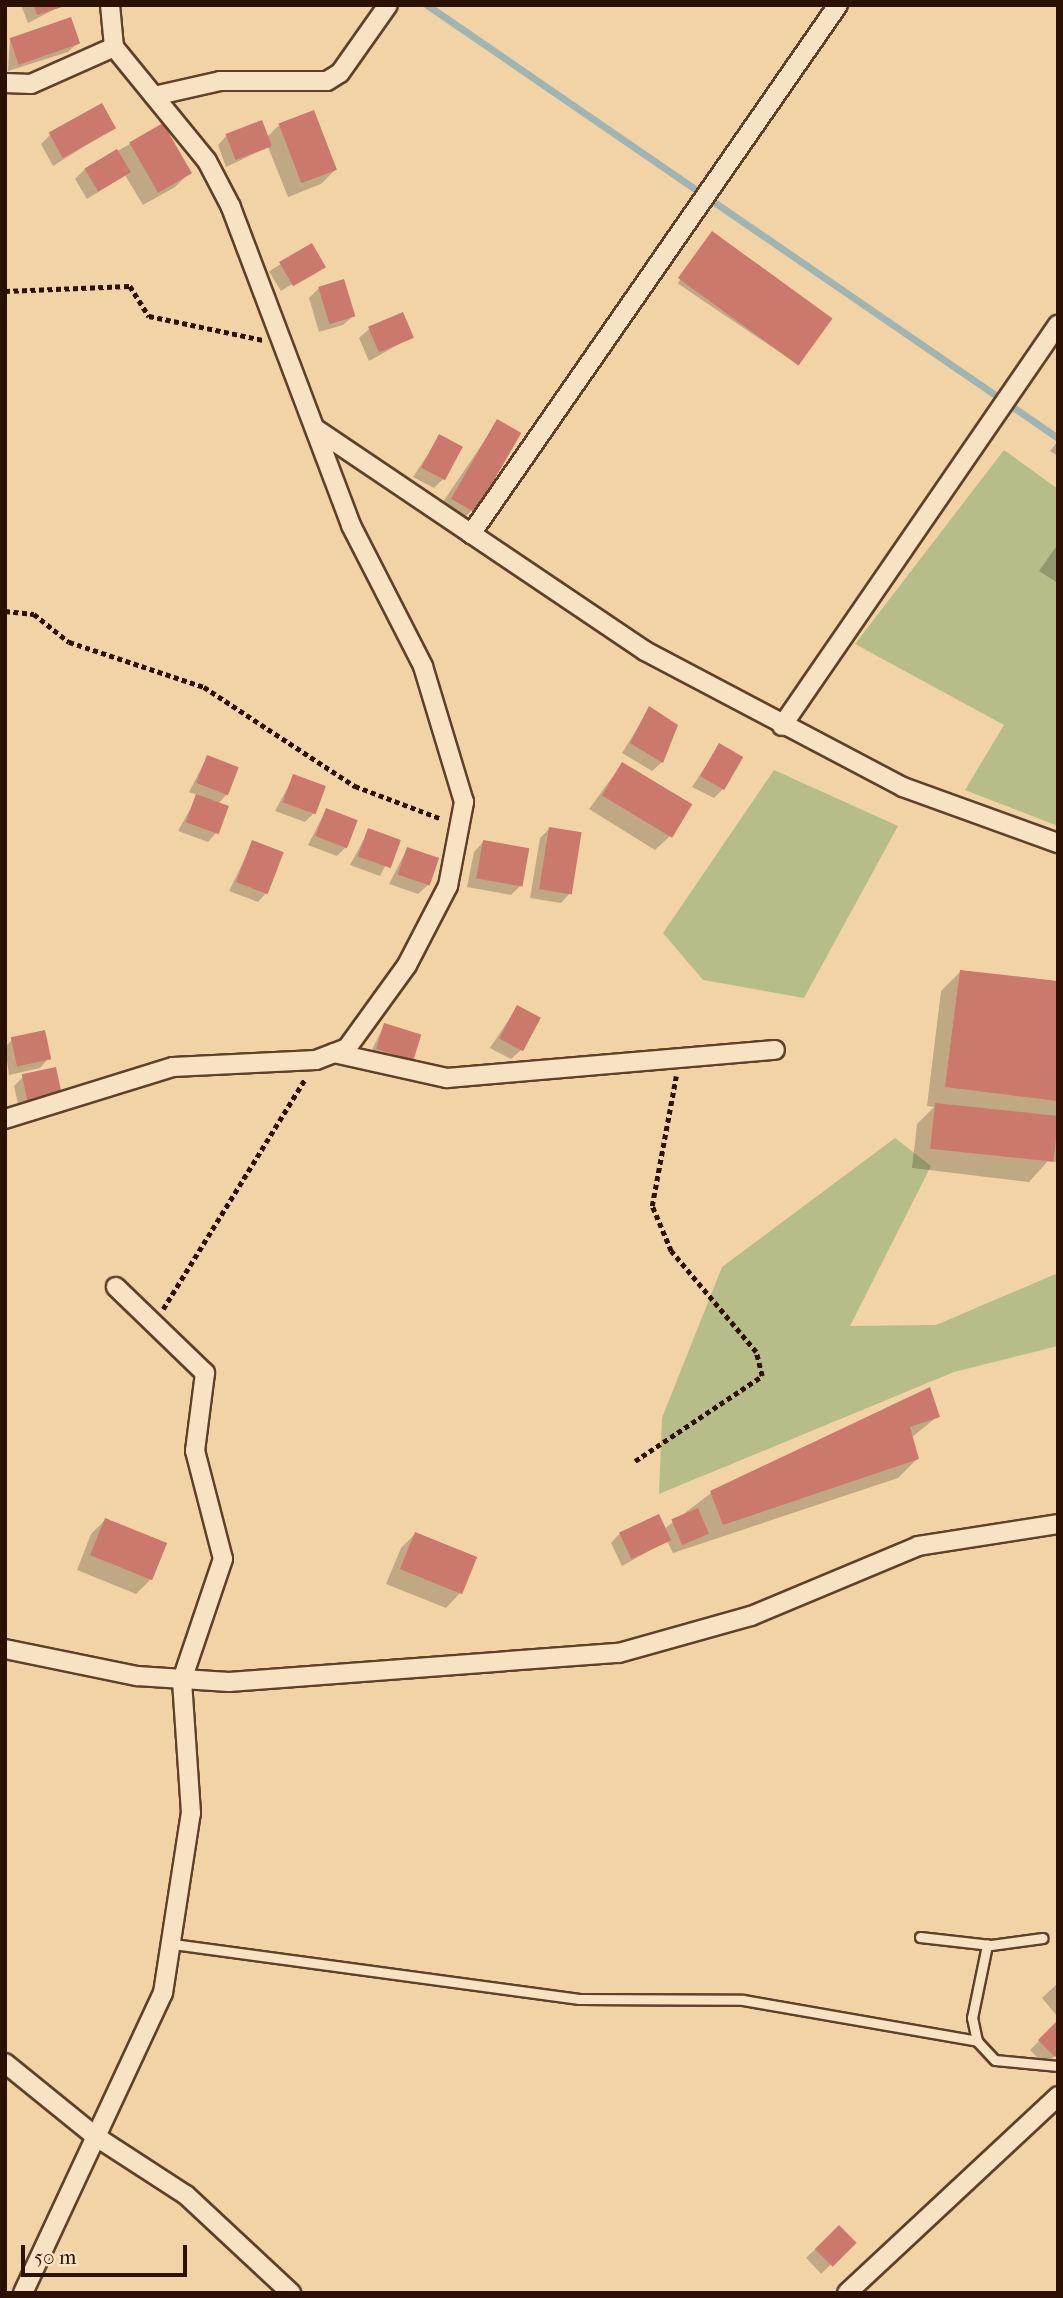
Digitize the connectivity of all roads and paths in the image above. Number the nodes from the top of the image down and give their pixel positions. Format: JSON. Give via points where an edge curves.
{"nodes":[{"id":1,"x":110,"y":5,"type":"edge"},
{"id":2,"x":388,"y":5,"type":"edge"},
{"id":3,"x":838,"y":5,"type":"edge"},
{"id":4,"x":114,"y":47,"type":"junction"},
{"id":5,"x":5,"y":83,"type":"edge"},
{"id":6,"x":154,"y":96,"type":"junction"},
{"id":7,"x":5,"y":291,"type":"edge"},
{"id":8,"x":1058,"y":325,"type":"edge"},
{"id":9,"x":282,"y":342,"type":"junction"},
{"id":10,"x":316,"y":429,"type":"junction"},
{"id":11,"x":471,"y":534,"type":"junction"},
{"id":12,"x":5,"y":611,"type":"edge"},
{"id":13,"x":782,"y":726,"type":"junction"},
{"id":14,"x":459,"y":826,"type":"junction"},
{"id":15,"x":1058,"y":843,"type":"edge"},
{"id":16,"x":775,"y":1050,"type":"dead end"},
{"id":17,"x":334,"y":1053,"type":"junction"},
{"id":18,"x":681,"y":1055,"type":"junction"},
{"id":19,"x":316,"y":1060,"type":"junction"},
{"id":20,"x":5,"y":1119,"type":"edge"},
{"id":21,"x":116,"y":1287,"type":"dead end"},
{"id":22,"x":153,"y":1325,"type":"junction"},
{"id":23,"x":635,"y":1461,"type":"dead end"},
{"id":24,"x":1058,"y":1524,"type":"edge"},
{"id":25,"x":5,"y":1649,"type":"edge"},
{"id":26,"x":182,"y":1680,"type":"junction"},
{"id":27,"x":919,"y":1937,"type":"dead end"},
{"id":28,"x":1043,"y":1938,"type":"dead end"},
{"id":29,"x":173,"y":1944,"type":"junction"},
{"id":30,"x":987,"y":1945,"type":"junction"},
{"id":31,"x":977,"y":2041,"type":"junction"},
{"id":32,"x":5,"y":2063,"type":"edge"},
{"id":33,"x":1058,"y":2066,"type":"edge"},
{"id":34,"x":1058,"y":2096,"type":"edge"},
{"id":35,"x":95,"y":2136,"type":"junction"},
{"id":36,"x":23,"y":2293,"type":"edge"},
{"id":37,"x":291,"y":2293,"type":"edge"},
{"id":38,"x":847,"y":2293,"type":"edge"}],
"edges":[{"from":1,"to":4,"type":"street"},
{"from":2,"to":6,"type":"street","via":[[340,73],[327,81],[220,82]]},
{"from":3,"to":11,"type":"street"},
{"from":4,"to":5,"type":"street","via":[[31,83]]},
{"from":4,"to":6,"type":"street"},
{"from":6,"to":9,"type":"street","via":[[206,161],[231,207]]},
{"from":7,"to":9,"type":"path","via":[[130,286],[149,316]]},
{"from":8,"to":13,"type":"street"},
{"from":9,"to":10,"type":"street"},
{"from":10,"to":11,"type":"street"},
{"from":10,"to":14,"type":"street","via":[[351,525],[423,666],[464,802]]},
{"from":11,"to":13,"type":"street","via":[[645,651]]},
{"from":12,"to":14,"type":"path","via":[[34,614],[69,642],[204,687],[355,786]]},
{"from":13,"to":15,"type":"street","via":[[903,787]]},
{"from":14,"to":17,"type":"street","via":[[448,886],[407,965],[347,1048]]},
{"from":16,"to":18,"type":"street"},
{"from":17,"to":18,"type":"street","via":[[447,1078]]},
{"from":17,"to":19,"type":"street"},
{"from":18,"to":23,"type":"path","via":[[652,1206],[671,1251],[756,1352],[762,1376]]},
{"from":19,"to":20,"type":"street","via":[[173,1066]]},
{"from":19,"to":22,"type":"path"},
{"from":21,"to":22,"type":"street"},
{"from":22,"to":26,"type":"street","via":[[205,1374],[195,1451],[223,1559]]},
{"from":24,"to":26,"type":"street","via":[[918,1546],[751,1616],[661,1646],[229,1682]]},
{"from":25,"to":26,"type":"street"},
{"from":26,"to":29,"type":"street","via":[[191,1813]]},
{"from":27,"to":30,"type":"lane"},
{"from":28,"to":30,"type":"lane"},
{"from":29,"to":31,"type":"lane","via":[[579,1999],[743,2000]]},
{"from":29,"to":35,"type":"street","via":[[146,2039]]},
{"from":30,"to":31,"type":"lane","via":[[972,2018]]},
{"from":31,"to":33,"type":"lane","via":[[995,2060]]},
{"from":32,"to":35,"type":"street"},
{"from":34,"to":38,"type":"street"},
{"from":35,"to":36,"type":"street"},
{"from":35,"to":37,"type":"street","via":[[186,2195]]}]}
